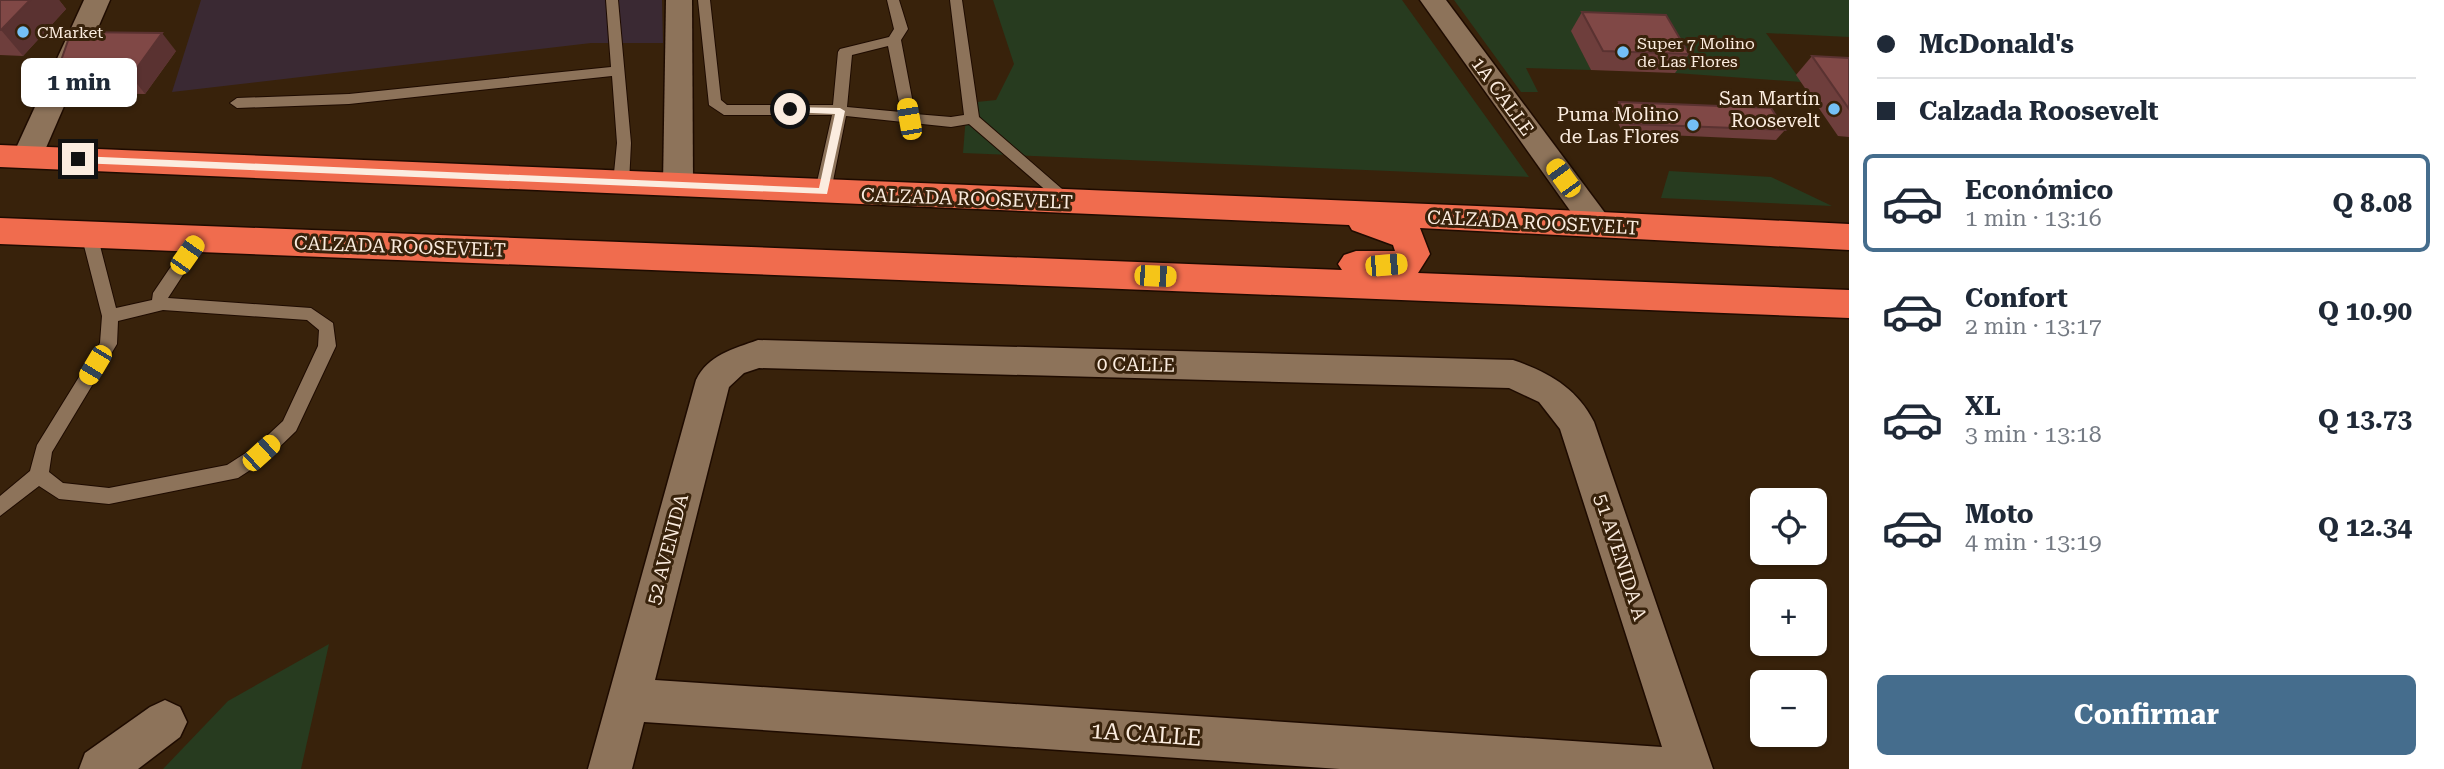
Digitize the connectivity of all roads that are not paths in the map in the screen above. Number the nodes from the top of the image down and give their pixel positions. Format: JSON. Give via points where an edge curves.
{"nodes":[{"id":1,"x":97,"y":0,"type":"edge"},
{"id":2,"x":612,"y":0,"type":"edge"},
{"id":3,"x":679,"y":0,"type":"edge"},
{"id":4,"x":704,"y":0,"type":"edge"},
{"id":5,"x":893,"y":0,"type":"edge"},
{"id":6,"x":956,"y":0,"type":"edge"},
{"id":7,"x":1433,"y":0,"type":"edge"},
{"id":8,"x":894,"y":40,"type":"junction"},
{"id":9,"x":618,"y":71,"type":"junction"},
{"id":10,"x":237,"y":103,"type":"dead end"},
{"id":11,"x":840,"y":111,"type":"junction"},
{"id":12,"x":909,"y":119,"type":"junction"},
{"id":13,"x":972,"y":119,"type":"junction"},
{"id":14,"x":13,"y":156,"type":"edge"},
{"id":15,"x":621,"y":183,"type":"junction"},
{"id":16,"x":678,"y":185,"type":"junction"},
{"id":17,"x":823,"y":191,"type":"junction"},
{"id":18,"x":1069,"y":202,"type":"junction"},
{"id":19,"x":1334,"y":213,"type":"junction"},
{"id":20,"x":1597,"y":225,"type":"junction"},
{"id":21,"x":0,"y":231,"type":"edge"},
{"id":22,"x":89,"y":234,"type":"junction"},
{"id":23,"x":1849,"y":237,"type":"edge"},
{"id":24,"x":199,"y":238,"type":"junction"},
{"id":25,"x":415,"y":247,"type":"junction"},
{"id":26,"x":163,"y":304,"type":"junction"},
{"id":27,"x":1849,"y":304,"type":"edge"},
{"id":28,"x":110,"y":317,"type":"junction"},
{"id":29,"x":758,"y":354,"type":"joint"},
{"id":30,"x":1513,"y":374,"type":"joint"},
{"id":31,"x":39,"y":475,"type":"junction"},
{"id":32,"x":0,"y":508,"type":"edge"},
{"id":33,"x":626,"y":699,"type":"junction"},
{"id":34,"x":165,"y":722,"type":"dead end"},
{"id":35,"x":101,"y":769,"type":"edge"},
{"id":36,"x":610,"y":769,"type":"edge"},
{"id":37,"x":1666,"y":769,"type":"edge"},
{"id":38,"x":1691,"y":769,"type":"edge"}],
"edges":[{"from":1,"to":14,"type":"street"},
{"from":2,"to":9,"type":"lane"},
{"from":3,"to":16,"type":"street"},
{"from":4,"to":11,"type":"lane","via":[[714,102],[723,110]]},
{"from":5,"to":8,"type":"lane","via":[[901,29]]},
{"from":6,"to":13,"type":"lane"},
{"from":7,"to":20,"type":"street","name":"1A CALLE"},
{"from":8,"to":11,"type":"lane","via":[[845,52]]},
{"from":8,"to":12,"type":"lane"},
{"from":9,"to":10,"type":"lane","via":[[349,99]]},
{"from":9,"to":15,"type":"lane","via":[[624,143]]},
{"from":11,"to":12,"type":"lane"},
{"from":11,"to":17,"type":"lane"},
{"from":12,"to":13,"type":"lane"},
{"from":13,"to":18,"type":"lane"},
{"from":14,"to":15,"type":"highway","name":"CALZADA ROOSEVELT"},
{"from":15,"to":16,"type":"highway","name":"CALZADA ROOSEVELT"},
{"from":16,"to":17,"type":"highway","name":"CALZADA ROOSEVELT"},
{"from":17,"to":18,"type":"highway","name":"CALZADA ROOSEVELT"},
{"from":18,"to":19,"type":"highway","name":"CALZADA ROOSEVELT"},
{"from":19,"to":20,"type":"highway","name":"CALZADA ROOSEVELT"},
{"from":19,"to":25,"type":"highway","via":[[1383,225],[1408,237],[1413,254],[1405,264],[1386,265],[532,231]]},
{"from":20,"to":23,"type":"highway","name":"CALZADA ROOSEVELT"},
{"from":21,"to":22,"type":"highway","name":"CALZADA ROOSEVELT"},
{"from":22,"to":24,"type":"highway","name":"CALZADA ROOSEVELT"},
{"from":22,"to":28,"type":"lane"},
{"from":24,"to":25,"type":"highway","name":"CALZADA ROOSEVELT"},
{"from":24,"to":26,"type":"lane","via":[[163,288],[159,297]]},
{"from":25,"to":27,"type":"highway","name":"CALZADA ROOSEVELT"},
{"from":26,"to":28,"type":"lane"},
{"from":26,"to":31,"type":"lane","via":[[311,314],[327,328],[327,346],[290,426],[231,472],[123,494],[60,491]]},
{"from":28,"to":31,"type":"lane","via":[[108,344],[43,451]]},
{"from":29,"to":30,"type":"street","name":"0 CALLE"},
{"from":29,"to":33,"type":"street","name":"52 AVENIDA","via":[[732,363],[712,380]]},
{"from":30,"to":38,"type":"street","name":"51 AVENIDA A","via":[[1551,392],[1576,422]]},
{"from":31,"to":32,"type":"lane"},
{"from":33,"to":36,"type":"street","name":"52 AVENIDA"},
{"from":33,"to":37,"type":"street","name":"1A CALLE"},
{"from":34,"to":35,"type":"street"}]}
